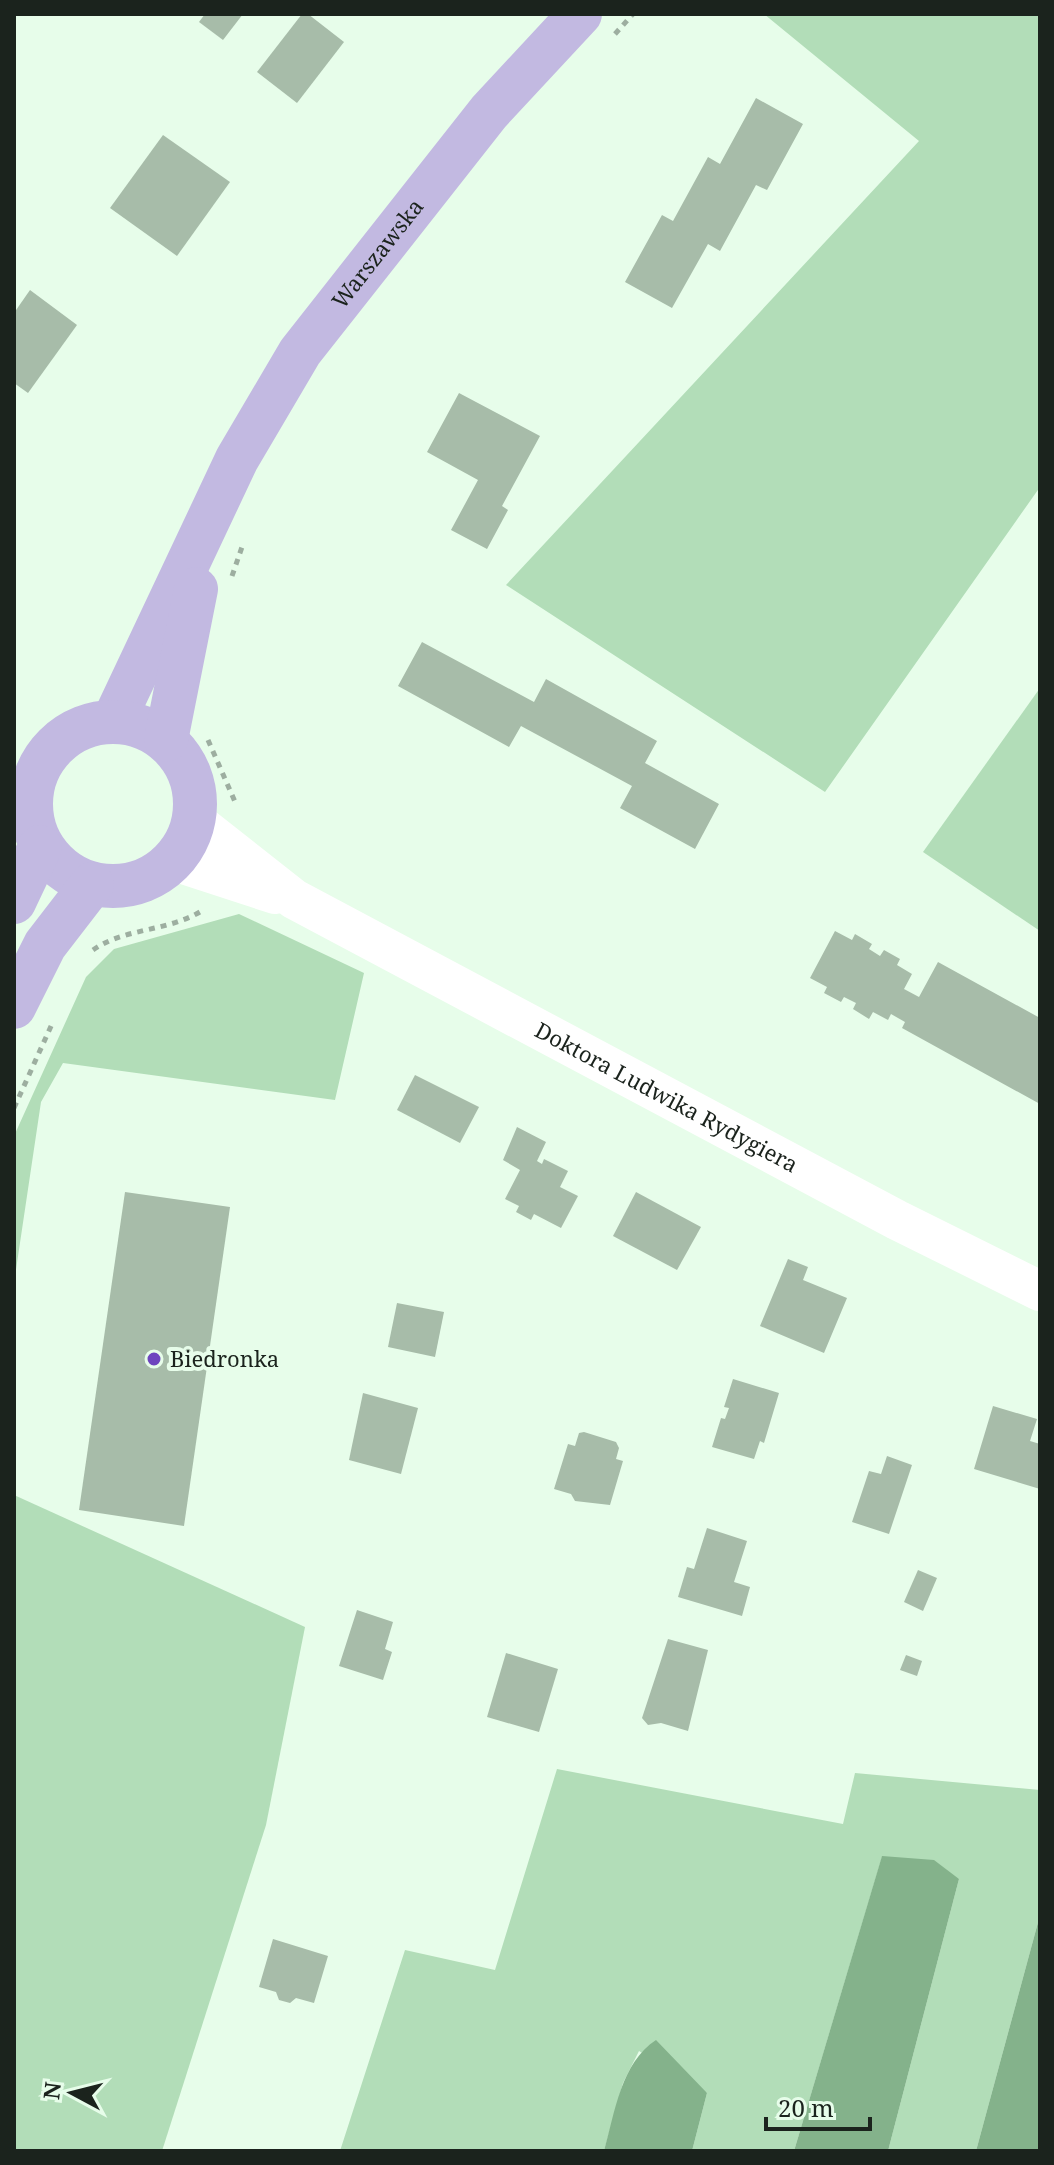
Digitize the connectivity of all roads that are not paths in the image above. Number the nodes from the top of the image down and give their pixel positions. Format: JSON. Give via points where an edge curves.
{"nodes":[{"id":1,"x":597,"y":25,"type":"edge"},
{"id":2,"x":228,"y":528,"type":"junction"},
{"id":3,"x":114,"y":720,"type":"junction"},
{"id":4,"x":186,"y":736,"type":"junction"},
{"id":5,"x":195,"y":821,"type":"junction"},
{"id":6,"x":40,"y":847,"type":"junction"},
{"id":7,"x":174,"y":861,"type":"junction"},
{"id":8,"x":229,"y":865,"type":"junction"},
{"id":9,"x":92,"y":884,"type":"junction"},
{"id":10,"x":14,"y":902,"type":"edge"},
{"id":11,"x":34,"y":1015,"type":"edge"},
{"id":12,"x":1040,"y":1291,"type":"edge"}],
"edges":[{"from":1,"to":2,"type":"main road","name":"Warszawska","via":[[489,112],[333,305],[237,459]]},
{"from":2,"to":3,"type":"main road","name":"Warszawska"},
{"from":2,"to":4,"type":"main road","name":"Warszawska"},
{"from":3,"to":4,"type":"main road"},
{"from":3,"to":6,"type":"main road","via":[[80,728],[45,757],[32,798]]},
{"from":4,"to":5,"type":"main road"},
{"from":5,"to":7,"type":"main road"},
{"from":5,"to":8,"type":"street","name":"Doktora Ludwika Rydygiera"},
{"from":6,"to":9,"type":"main road"},
{"from":6,"to":10,"type":"main road"},
{"from":7,"to":8,"type":"street","name":"Doktora Ludwika Rydygiera"},
{"from":7,"to":9,"type":"main road","via":[[160,874],[139,881]]},
{"from":8,"to":12,"type":"street","name":"Doktora Ludwika Rydygiera"},
{"from":9,"to":11,"type":"main road","via":[[45,945]]}]}
